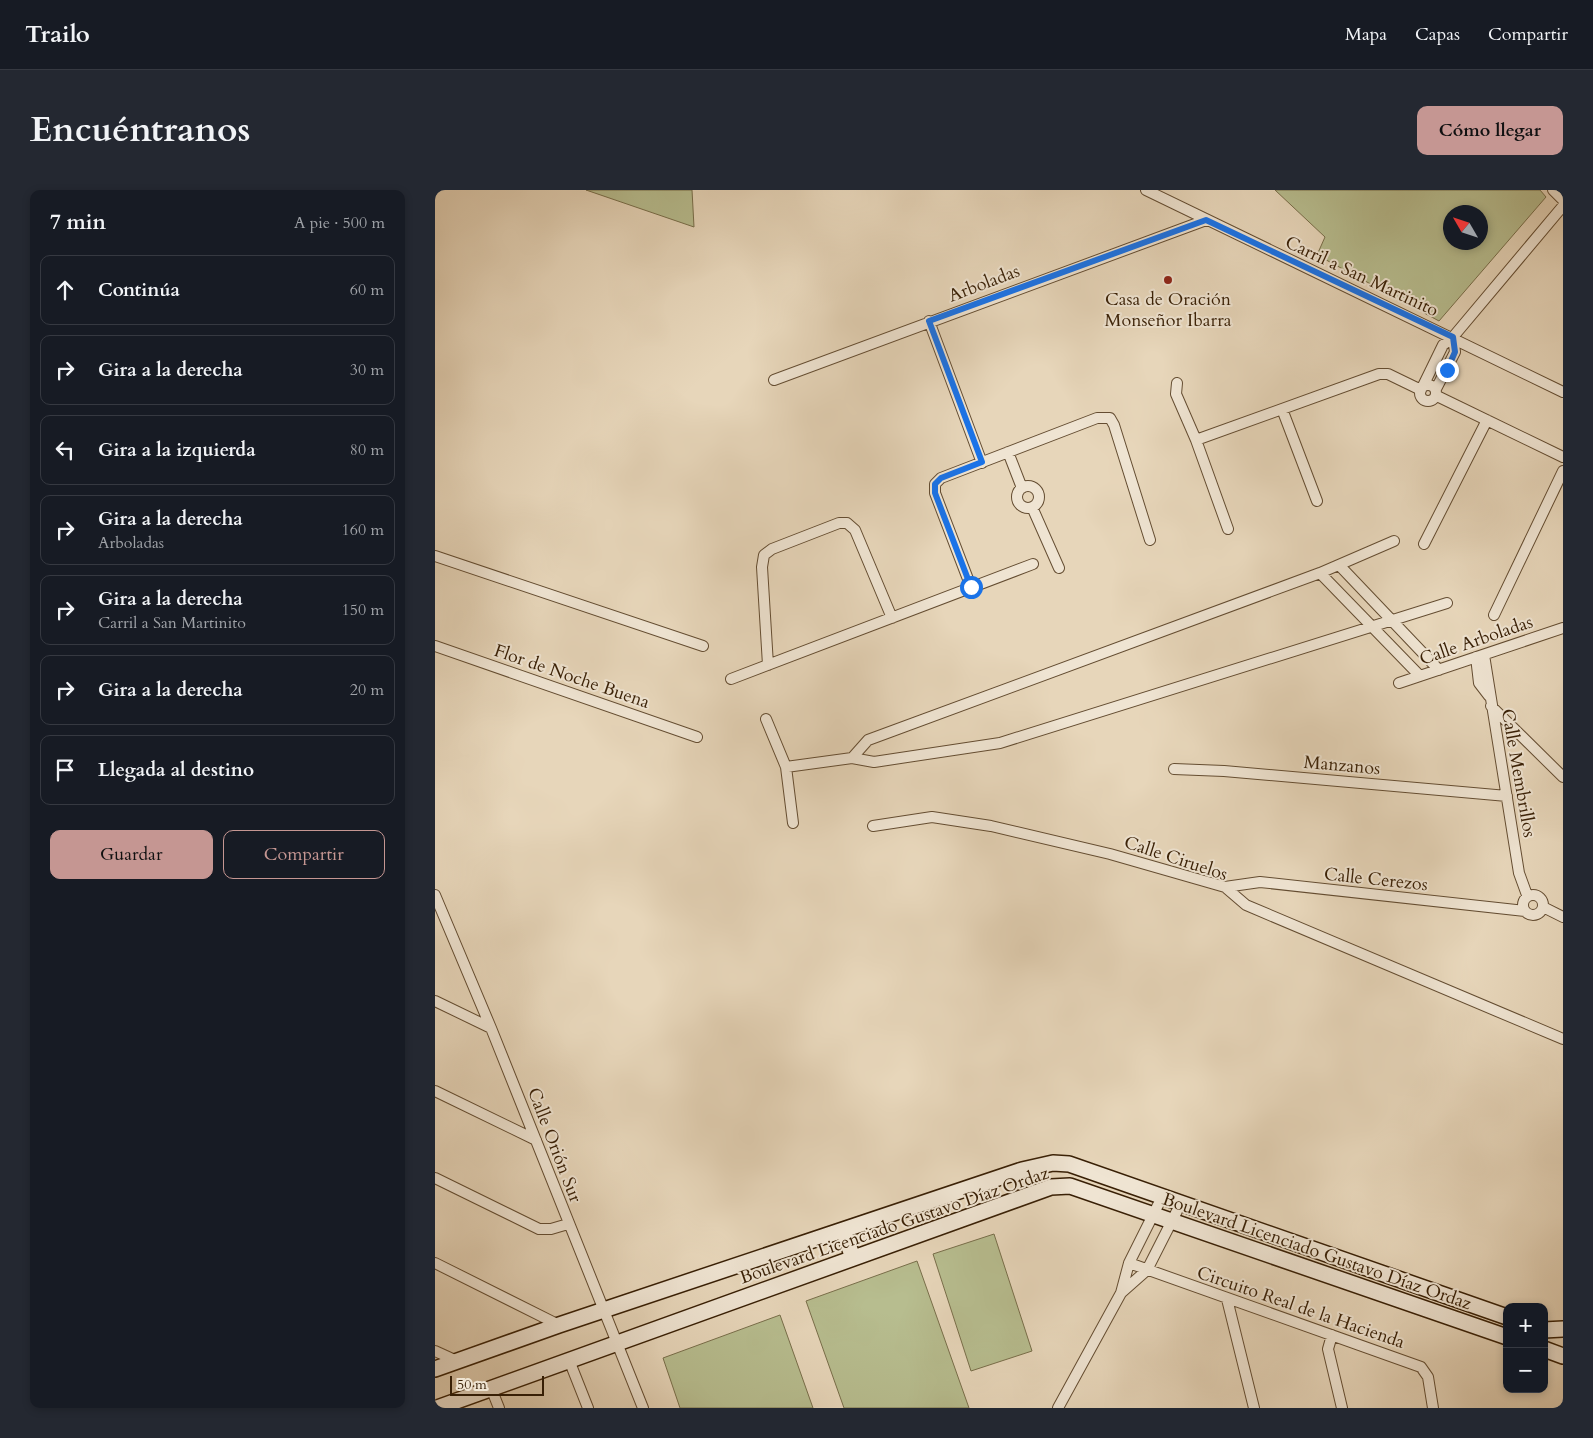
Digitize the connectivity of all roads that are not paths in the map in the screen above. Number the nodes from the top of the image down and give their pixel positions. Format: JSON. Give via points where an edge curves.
{"nodes":[{"id":1,"x":1146,"y":190,"type":"edge"},
{"id":2,"x":1553,"y":190,"type":"edge"},
{"id":3,"x":1563,"y":200,"type":"edge"},
{"id":4,"x":1563,"y":206,"type":"edge"},
{"id":5,"x":1206,"y":220,"type":"junction"},
{"id":6,"x":929,"y":321,"type":"junction"},
{"id":7,"x":1453,"y":337,"type":"junction"},
{"id":8,"x":774,"y":380,"type":"dead end"},
{"id":9,"x":1177,"y":383,"type":"dead end"},
{"id":10,"x":1422,"y":388,"type":"junction"},
{"id":11,"x":1436,"y":392,"type":"junction"},
{"id":12,"x":1563,"y":392,"type":"edge"},
{"id":13,"x":1282,"y":409,"type":"junction"},
{"id":14,"x":1487,"y":420,"type":"junction"},
{"id":15,"x":1195,"y":440,"type":"junction"},
{"id":16,"x":1008,"y":452,"type":"junction"},
{"id":17,"x":1563,"y":457,"type":"edge"},
{"id":18,"x":982,"y":462,"type":"junction"},
{"id":19,"x":1563,"y":471,"type":"edge"},
{"id":20,"x":1022,"y":488,"type":"junction"},
{"id":21,"x":1317,"y":501,"type":"dead end"},
{"id":22,"x":1032,"y":507,"type":"junction"},
{"id":23,"x":1227,"y":529,"type":"dead end"},
{"id":24,"x":1150,"y":540,"type":"dead end"},
{"id":25,"x":1394,"y":541,"type":"dead end"},
{"id":26,"x":1424,"y":544,"type":"dead end"},
{"id":27,"x":435,"y":556,"type":"edge"},
{"id":28,"x":1033,"y":564,"type":"dead end"},
{"id":29,"x":1339,"y":565,"type":"junction"},
{"id":30,"x":1059,"y":568,"type":"dead end"},
{"id":31,"x":1320,"y":573,"type":"junction"},
{"id":32,"x":971,"y":587,"type":"junction"},
{"id":33,"x":1447,"y":603,"type":"dead end"},
{"id":34,"x":1494,"y":615,"type":"dead end"},
{"id":35,"x":892,"y":618,"type":"junction"},
{"id":36,"x":1393,"y":620,"type":"junction"},
{"id":37,"x":1373,"y":626,"type":"junction"},
{"id":38,"x":1563,"y":628,"type":"edge"},
{"id":39,"x":435,"y":646,"type":"edge"},
{"id":40,"x":703,"y":646,"type":"dead end"},
{"id":41,"x":1480,"y":656,"type":"junction"},
{"id":42,"x":768,"y":665,"type":"junction"},
{"id":43,"x":1439,"y":670,"type":"junction"},
{"id":44,"x":1420,"y":676,"type":"junction"},
{"id":45,"x":731,"y":679,"type":"dead end"},
{"id":46,"x":1399,"y":683,"type":"dead end"},
{"id":47,"x":1490,"y":701,"type":"junction"},
{"id":48,"x":766,"y":719,"type":"dead end"},
{"id":49,"x":697,"y":737,"type":"dead end"},
{"id":50,"x":852,"y":758,"type":"junction"},
{"id":51,"x":786,"y":768,"type":"junction"},
{"id":52,"x":1174,"y":769,"type":"dead end"},
{"id":53,"x":1563,"y":777,"type":"edge"},
{"id":54,"x":1507,"y":796,"type":"junction"},
{"id":55,"x":793,"y":823,"type":"dead end"},
{"id":56,"x":873,"y":826,"type":"dead end"},
{"id":57,"x":1225,"y":887,"type":"junction"},
{"id":58,"x":435,"y":895,"type":"edge"},
{"id":59,"x":1527,"y":896,"type":"junction"},
{"id":60,"x":1543,"y":907,"type":"junction"},
{"id":61,"x":1525,"y":911,"type":"junction"},
{"id":62,"x":439,"y":917,"type":"edge"},
{"id":63,"x":1563,"y":917,"type":"edge"},
{"id":64,"x":435,"y":1001,"type":"edge"},
{"id":65,"x":491,"y":1028,"type":"junction"},
{"id":66,"x":1563,"y":1039,"type":"edge"},
{"id":67,"x":435,"y":1091,"type":"edge"},
{"id":68,"x":536,"y":1140,"type":"junction"},
{"id":69,"x":435,"y":1178,"type":"edge"},
{"id":70,"x":1163,"y":1195,"type":"junction"},
{"id":71,"x":1181,"y":1202,"type":"junction"},
{"id":72,"x":1154,"y":1214,"type":"junction"},
{"id":73,"x":1172,"y":1222,"type":"junction"},
{"id":74,"x":568,"y":1224,"type":"junction"},
{"id":75,"x":843,"y":1230,"type":"junction"},
{"id":76,"x":853,"y":1258,"type":"junction"},
{"id":77,"x":435,"y":1263,"type":"edge"},
{"id":78,"x":1129,"y":1263,"type":"junction"},
{"id":79,"x":1147,"y":1270,"type":"junction"},
{"id":80,"x":1121,"y":1293,"type":"junction"},
{"id":81,"x":1227,"y":1299,"type":"junction"},
{"id":82,"x":604,"y":1311,"type":"junction"},
{"id":83,"x":1503,"y":1315,"type":"edge"},
{"id":84,"x":559,"y":1325,"type":"junction"},
{"id":85,"x":1563,"y":1329,"type":"edge"},
{"id":86,"x":1548,"y":1330,"type":"edge"},
{"id":87,"x":1332,"y":1335,"type":"junction"},
{"id":88,"x":1503,"y":1336,"type":"edge"},
{"id":89,"x":617,"y":1342,"type":"junction"},
{"id":90,"x":435,"y":1351,"type":"edge"},
{"id":91,"x":1548,"y":1351,"type":"edge"},
{"id":92,"x":1563,"y":1356,"type":"edge"},
{"id":93,"x":569,"y":1360,"type":"junction"},
{"id":94,"x":457,"y":1361,"type":"junction"},
{"id":95,"x":435,"y":1368,"type":"edge"},
{"id":96,"x":491,"y":1388,"type":"junction"},
{"id":97,"x":437,"y":1408,"type":"edge"},
{"id":98,"x":499,"y":1408,"type":"edge"},
{"id":99,"x":587,"y":1408,"type":"edge"},
{"id":100,"x":643,"y":1408,"type":"edge"},
{"id":101,"x":1058,"y":1408,"type":"edge"},
{"id":102,"x":1254,"y":1408,"type":"edge"},
{"id":103,"x":1342,"y":1408,"type":"edge"},
{"id":104,"x":1433,"y":1408,"type":"edge"}],
"edges":[{"from":1,"to":5,"type":"street","name":"Carril a San Martinito"},
{"from":2,"to":3,"type":"street"},
{"from":4,"to":7,"type":"street"},
{"from":5,"to":6,"type":"street","name":"Arboladas"},
{"from":5,"to":7,"type":"street","name":"Carril a San Martinito"},
{"from":6,"to":8,"type":"street","name":"Arboladas"},
{"from":6,"to":18,"type":"street"},
{"from":7,"to":10,"type":"street","via":[[1443,345]]},
{"from":7,"to":11,"type":"street","via":[[1455,352]]},
{"from":7,"to":12,"type":"street","name":"Carril a San Martinito"},
{"from":9,"to":15,"type":"street","via":[[1176,394]]},
{"from":10,"to":11,"type":"street","via":[[1428,384]]},
{"from":10,"to":11,"type":"street","via":[[1425,401],[1430,401]]},
{"from":10,"to":13,"type":"street","via":[[1388,374],[1379,374]]},
{"from":11,"to":14,"type":"street"},
{"from":13,"to":15,"type":"street"},
{"from":13,"to":21,"type":"street"},
{"from":14,"to":17,"type":"street"},
{"from":14,"to":26,"type":"street"},
{"from":15,"to":23,"type":"street"},
{"from":16,"to":18,"type":"street"},
{"from":16,"to":20,"type":"street"},
{"from":16,"to":24,"type":"street","via":[[1097,418],[1110,418],[1115,425]]},
{"from":18,"to":32,"type":"street","via":[[941,478],[935,484],[935,493]]},
{"from":19,"to":34,"type":"street"},
{"from":20,"to":22,"type":"street","via":[[1017,493],[1019,504]]},
{"from":20,"to":22,"type":"street","via":[[1029,486],[1037,492],[1039,499]]},
{"from":22,"to":30,"type":"street"},
{"from":25,"to":29,"type":"street"},
{"from":27,"to":40,"type":"street"},
{"from":28,"to":32,"type":"street"},
{"from":29,"to":31,"type":"street"},
{"from":29,"to":36,"type":"street"},
{"from":31,"to":37,"type":"street"},
{"from":31,"to":50,"type":"street","via":[[868,740]]},
{"from":32,"to":35,"type":"street"},
{"from":33,"to":36,"type":"street"},
{"from":35,"to":42,"type":"street"},
{"from":35,"to":42,"type":"street","via":[[855,530],[847,523],[839,522],[764,555]]},
{"from":36,"to":37,"type":"street"},
{"from":36,"to":43,"type":"street"},
{"from":37,"to":44,"type":"street"},
{"from":37,"to":50,"type":"street","via":[[1000,743],[874,762]]},
{"from":38,"to":41,"type":"street","name":"Calle Arboladas"},
{"from":39,"to":49,"type":"street","name":"Flor de Noche Buena"},
{"from":41,"to":43,"type":"street","name":"Calle Arboladas"},
{"from":41,"to":47,"type":"street","name":"Calle Membrillos"},
{"from":42,"to":45,"type":"street"},
{"from":43,"to":44,"type":"street","name":"Calle Arboladas"},
{"from":44,"to":46,"type":"street","name":"Calle Arboladas"},
{"from":47,"to":53,"type":"street"},
{"from":47,"to":54,"type":"street","name":"Calle Membrillos"},
{"from":48,"to":51,"type":"street"},
{"from":50,"to":51,"type":"street"},
{"from":51,"to":55,"type":"street"},
{"from":52,"to":54,"type":"street","name":"Manzanos","via":[[1224,770]]},
{"from":54,"to":59,"type":"street","name":"Calle Membrillos","via":[[1519,873]]},
{"from":56,"to":57,"type":"street","name":"Calle Ciruelos","via":[[932,817],[991,826],[1110,854]]},
{"from":57,"to":61,"type":"street","name":"Calle Cerezos","via":[[1260,882]]},
{"from":57,"to":66,"type":"street","name":"Calle Ciruelos","via":[[1247,905]]},
{"from":58,"to":62,"type":"street","name":"Calle Orión Sur"},
{"from":59,"to":60,"type":"street","via":[[1535,894],[1543,899]]},
{"from":59,"to":61,"type":"street","via":[[1522,903]]},
{"from":60,"to":61,"type":"street","via":[[1539,913],[1531,915]]},
{"from":60,"to":63,"type":"street"},
{"from":62,"to":65,"type":"street","name":"Calle Orión Sur"},
{"from":64,"to":65,"type":"street"},
{"from":65,"to":68,"type":"street","name":"Calle Orión Sur"},
{"from":67,"to":68,"type":"street"},
{"from":68,"to":74,"type":"street","name":"Calle Orión Sur"},
{"from":69,"to":74,"type":"street","via":[[539,1229]]},
{"from":70,"to":71,"type":"street","name":"Boulevard Licenciado Gustavo Díaz Ordaz"},
{"from":70,"to":72,"type":"street"},
{"from":70,"to":75,"type":"street","name":"Boulevard Licenciado Gustavo Díaz Ordaz","via":[[1069,1164],[1053,1163],[1022,1170]]},
{"from":71,"to":73,"type":"street"},
{"from":71,"to":83,"type":"street","name":"Boulevard Licenciado Gustavo Díaz Ordaz"},
{"from":72,"to":73,"type":"street","name":"Boulevard Licenciado Gustavo Díaz Ordaz"},
{"from":72,"to":76,"type":"street","name":"Boulevard Licenciado Gustavo Díaz Ordaz","via":[[1070,1186],[1051,1187]]},
{"from":72,"to":78,"type":"street"},
{"from":73,"to":79,"type":"street"},
{"from":73,"to":88,"type":"street","name":"Boulevard Licenciado Gustavo Díaz Ordaz"},
{"from":74,"to":82,"type":"street","name":"Calle Orión Sur"},
{"from":75,"to":76,"type":"street"},
{"from":75,"to":82,"type":"street","name":"Boulevard Licenciado Gustavo Díaz Ordaz"},
{"from":76,"to":89,"type":"street","name":"Boulevard Licenciado Gustavo Díaz Ordaz"},
{"from":77,"to":84,"type":"street"},
{"from":78,"to":79,"type":"street","name":"Circuito Real de la Hacienda"},
{"from":78,"to":80,"type":"street"},
{"from":79,"to":80,"type":"street"},
{"from":79,"to":81,"type":"street","name":"Circuito Real de la Hacienda"},
{"from":80,"to":101,"type":"street"},
{"from":81,"to":87,"type":"street","name":"Circuito Real de la Hacienda"},
{"from":81,"to":102,"type":"street"},
{"from":82,"to":84,"type":"street","name":"Boulevard Licenciado Gustavo Díaz Ordaz"},
{"from":82,"to":89,"type":"street","name":"Calle Orión Sur"},
{"from":84,"to":94,"type":"street","name":"Boulevard Licenciado Gustavo Díaz Ordaz"},
{"from":85,"to":86,"type":"street"},
{"from":87,"to":103,"type":"street","via":[[1328,1348]]},
{"from":87,"to":104,"type":"street","name":"Circuito Real de la Hacienda","via":[[1421,1367],[1428,1377]]},
{"from":89,"to":93,"type":"street","name":"Boulevard Licenciado Gustavo Díaz Ordaz"},
{"from":89,"to":100,"type":"street","name":"Calle Orión Sur"},
{"from":90,"to":94,"type":"street"},
{"from":91,"to":92,"type":"street"},
{"from":93,"to":96,"type":"street","name":"Boulevard Licenciado Gustavo Díaz Ordaz"},
{"from":93,"to":99,"type":"street"},
{"from":94,"to":95,"type":"street","name":"Boulevard Licenciado Gustavo Díaz Ordaz"},
{"from":96,"to":97,"type":"street","name":"Boulevard Licenciado Gustavo Díaz Ordaz"},
{"from":96,"to":98,"type":"street"}]}
